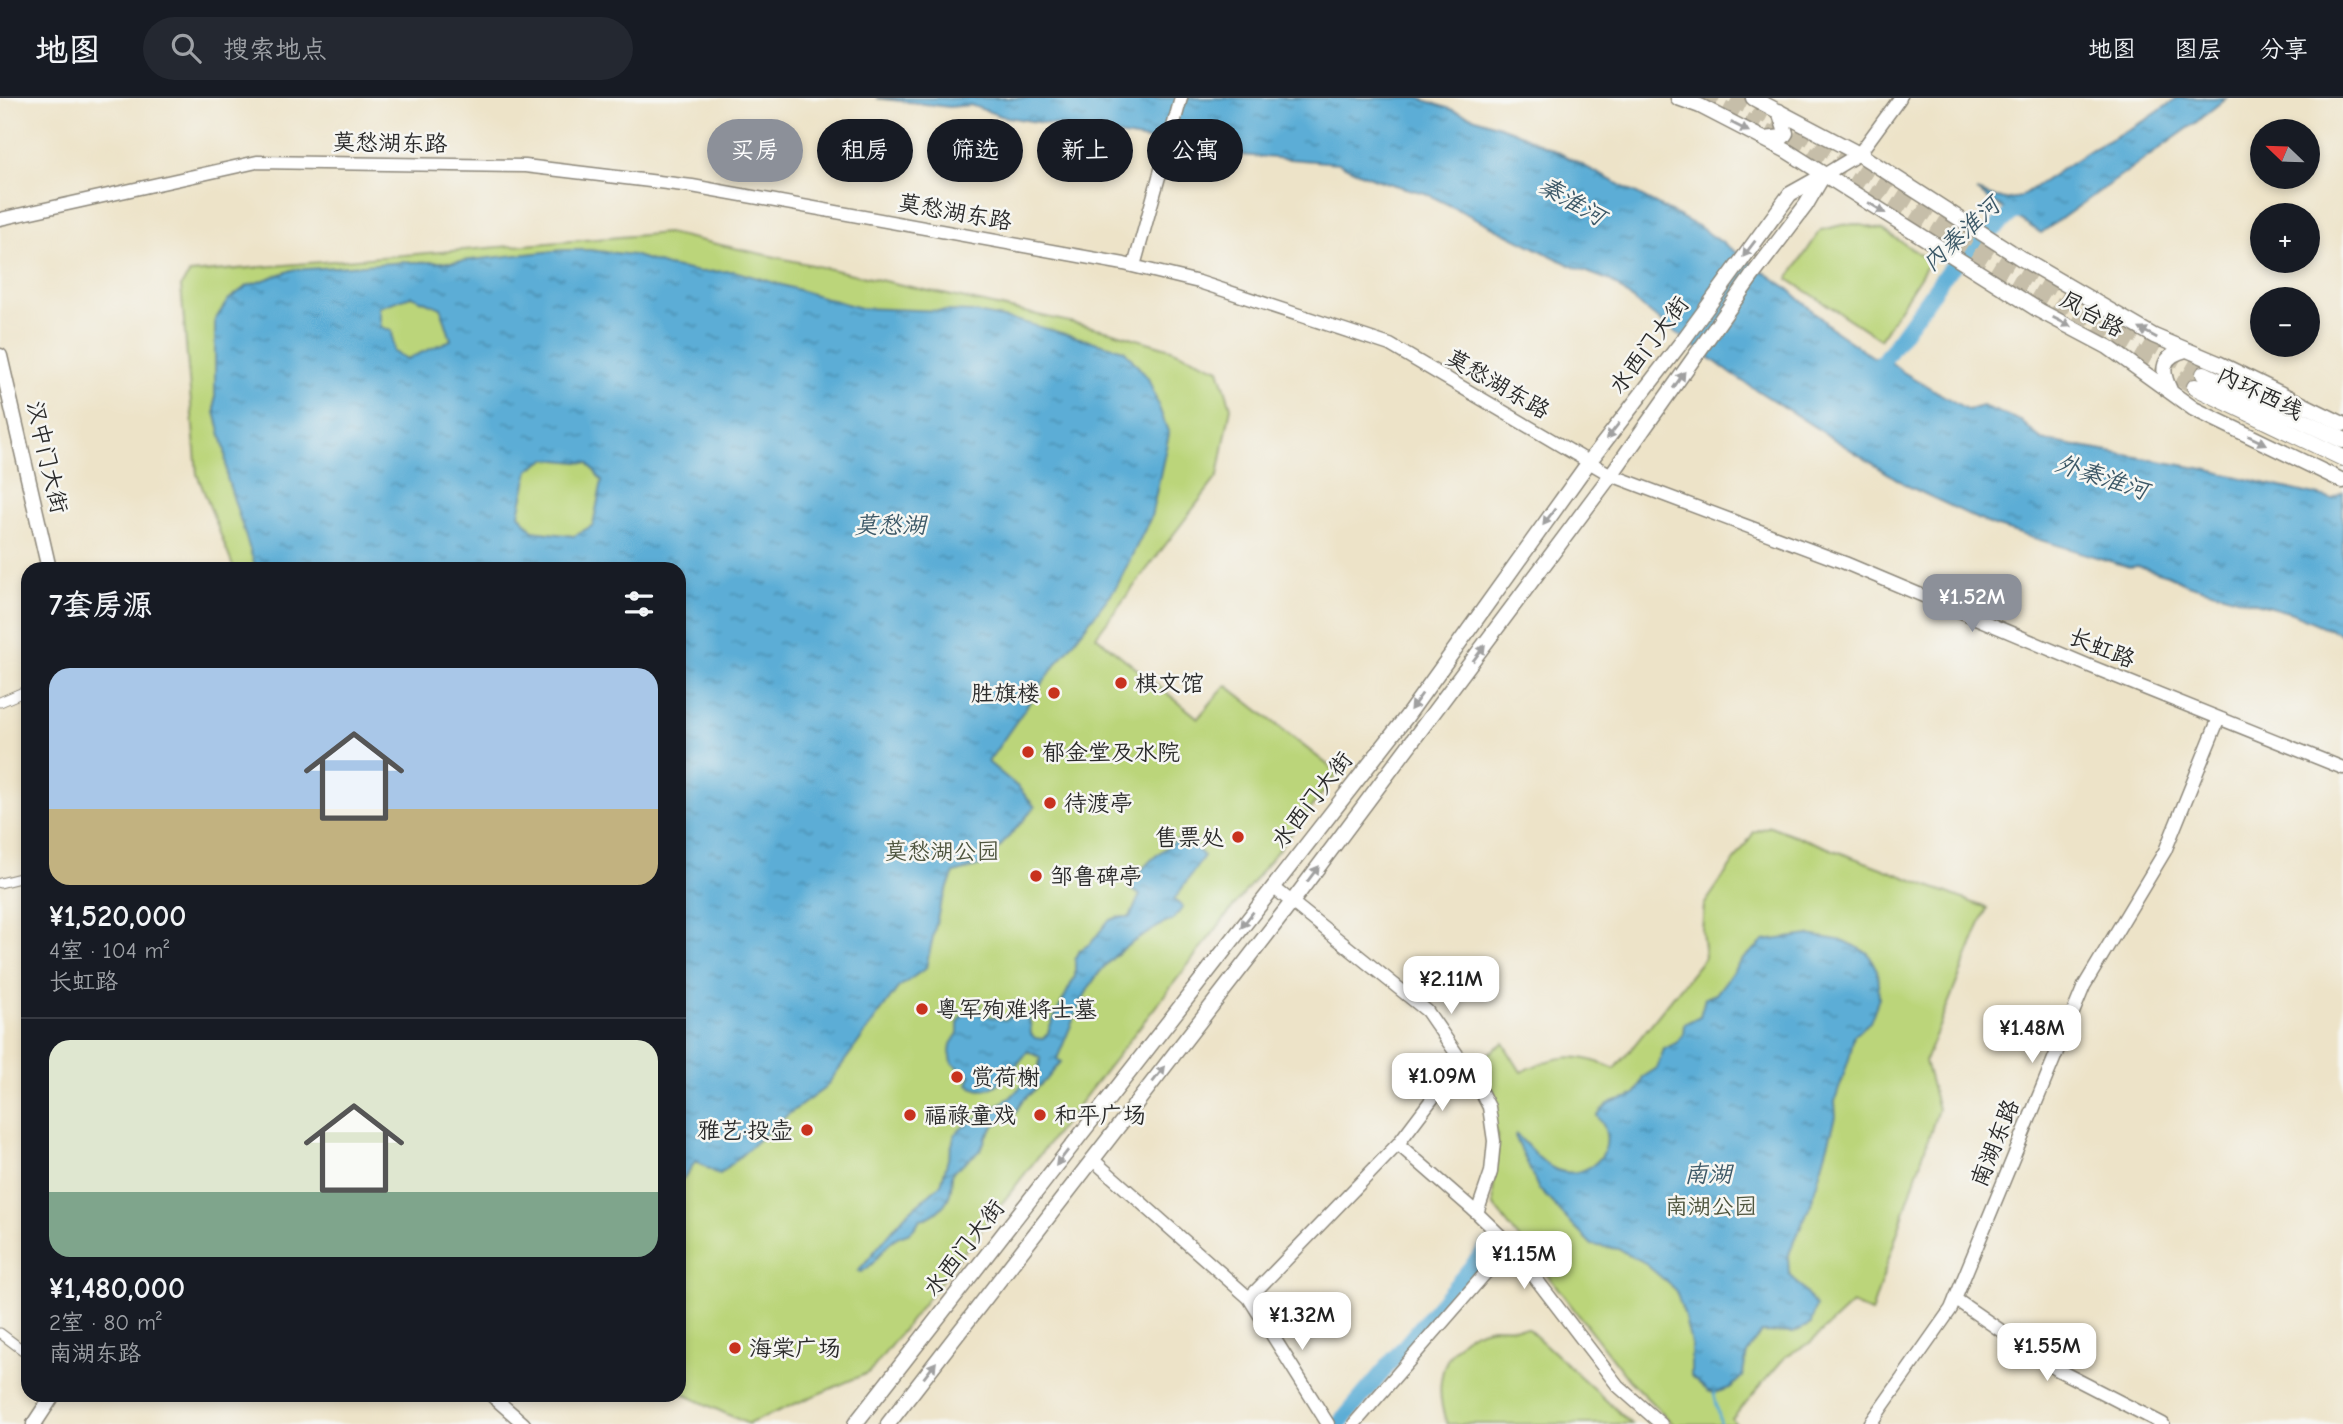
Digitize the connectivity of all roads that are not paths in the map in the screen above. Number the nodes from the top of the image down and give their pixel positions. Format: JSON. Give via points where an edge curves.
{"nodes":[{"id":1,"x":1181,"y":98,"type":"edge"},
{"id":2,"x":1678,"y":98,"type":"edge"},
{"id":3,"x":1753,"y":98,"type":"edge"},
{"id":4,"x":1900,"y":98,"type":"edge"},
{"id":5,"x":1779,"y":111,"type":"junction"},
{"id":6,"x":1764,"y":139,"type":"junction"},
{"id":7,"x":1859,"y":154,"type":"junction"},
{"id":8,"x":1824,"y":175,"type":"junction"},
{"id":9,"x":0,"y":219,"type":"edge"},
{"id":10,"x":1134,"y":266,"type":"junction"},
{"id":11,"x":2186,"y":350,"type":"junction"},
{"id":12,"x":0,"y":356,"type":"edge"},
{"id":13,"x":2172,"y":394,"type":"junction"},
{"id":14,"x":2343,"y":424,"type":"edge"},
{"id":15,"x":2343,"y":440,"type":"edge"},
{"id":16,"x":2343,"y":458,"type":"edge"},
{"id":17,"x":1589,"y":462,"type":"junction"},
{"id":18,"x":1611,"y":475,"type":"junction"},
{"id":19,"x":2343,"y":481,"type":"edge"},
{"id":20,"x":47,"y":562,"type":"edge"},
{"id":21,"x":21,"y":693,"type":"edge"},
{"id":22,"x":0,"y":702,"type":"edge"},
{"id":23,"x":2218,"y":718,"type":"junction"},
{"id":24,"x":2343,"y":768,"type":"edge"},
{"id":25,"x":21,"y":878,"type":"edge"},
{"id":26,"x":0,"y":883,"type":"edge"},
{"id":27,"x":1273,"y":887,"type":"junction"},
{"id":28,"x":1292,"y":902,"type":"junction"},
{"id":29,"x":1460,"y":1062,"type":"junction"},
{"id":30,"x":1398,"y":1144,"type":"junction"},
{"id":31,"x":1092,"y":1159,"type":"junction"},
{"id":32,"x":1477,"y":1213,"type":"junction"},
{"id":33,"x":1510,"y":1245,"type":"junction"},
{"id":34,"x":1249,"y":1298,"type":"junction"},
{"id":35,"x":1955,"y":1299,"type":"junction"},
{"id":36,"x":0,"y":1333,"type":"edge"},
{"id":37,"x":21,"y":1349,"type":"edge"},
{"id":38,"x":48,"y":1402,"type":"edge"},
{"id":39,"x":499,"y":1402,"type":"edge"},
{"id":40,"x":34,"y":1424,"type":"edge"},
{"id":41,"x":524,"y":1424,"type":"edge"},
{"id":42,"x":855,"y":1424,"type":"edge"},
{"id":43,"x":888,"y":1424,"type":"edge"},
{"id":44,"x":1328,"y":1424,"type":"edge"},
{"id":45,"x":1354,"y":1424,"type":"edge"},
{"id":46,"x":1661,"y":1424,"type":"edge"},
{"id":47,"x":1870,"y":1424,"type":"edge"},
{"id":48,"x":2163,"y":1424,"type":"edge"}],
"edges":[{"from":1,"to":10,"type":"street"},
{"from":2,"to":6,"type":"main road","name":"凤台路","one_way":true},
{"from":3,"to":5,"type":"main road","name":"凤台路"},
{"from":4,"to":7,"type":"street"},
{"from":5,"to":6,"type":"main road","via":[[1786,133]]},
{"from":5,"to":7,"type":"main road","name":"凤台路"},
{"from":6,"to":8,"type":"main road","name":"凤台路"},
{"from":7,"to":8,"type":"street"},
{"from":11,"to":7,"type":"main road","name":"凤台路","one_way":true,"via":[[2022,259]]},
{"from":8,"to":13,"type":"main road","name":"凤台路","one_way":true,"via":[[2040,311],[2108,347]]},
{"from":8,"to":17,"type":"main road","name":"水西门大街","one_way":true,"via":[[1790,194]]},
{"from":18,"to":8,"type":"main road","name":"水西门大街","one_way":true},
{"from":9,"to":10,"type":"street","name":"莫愁湖东路","via":[[257,162],[525,166],[692,186]]},
{"from":10,"to":17,"type":"street","name":"莫愁湖东路","via":[[1199,282],[1390,345]]},
{"from":11,"to":13,"type":"main road","via":[[2165,365],[2163,376]]},
{"from":11,"to":14,"type":"main road","name":"凤台路"},
{"from":12,"to":20,"type":"main road","name":"汉中门大街"},
{"from":13,"to":19,"type":"main road","name":"凤台路","one_way":true},
{"from":15,"to":16,"type":"highway","name":"内环西线","via":[[2200,380]]},
{"from":17,"to":18,"type":"street","name":"莫愁湖东路"},
{"from":17,"to":27,"type":"main road","name":"水西门大街","one_way":true,"via":[[1407,716]]},
{"from":18,"to":23,"type":"street","name":"长虹路","via":[[1845,563]]},
{"from":28,"to":18,"type":"main road","name":"水西门大街","one_way":true},
{"from":21,"to":22,"type":"street"},
{"from":23,"to":24,"type":"street","name":"长虹路"},
{"from":23,"to":35,"type":"street","name":"南湖东路","via":[[2165,850],[2084,986]]},
{"from":25,"to":26,"type":"street"},
{"from":27,"to":28,"type":"street"},
{"from":27,"to":42,"type":"main road","name":"水西门大街","one_way":true},
{"from":28,"to":29,"type":"street","via":[[1427,1011]]},
{"from":31,"to":28,"type":"main road","name":"水西门大街","one_way":true},
{"from":29,"to":30,"type":"street"},
{"from":29,"to":32,"type":"street","via":[[1489,1107],[1494,1141],[1491,1172]]},
{"from":30,"to":32,"type":"street"},
{"from":30,"to":34,"type":"street"},
{"from":31,"to":34,"type":"street"},
{"from":43,"to":31,"type":"main road","name":"水西门大街","one_way":true},
{"from":32,"to":33,"type":"street"},
{"from":33,"to":45,"type":"street"},
{"from":33,"to":46,"type":"street","via":[[1618,1386]]},
{"from":34,"to":44,"type":"street"},
{"from":35,"to":47,"type":"street","name":"南湖东路"},
{"from":35,"to":48,"type":"street","via":[[2058,1370]]},
{"from":36,"to":37,"type":"street"},
{"from":38,"to":40,"type":"main road"},
{"from":39,"to":41,"type":"street"}]}
